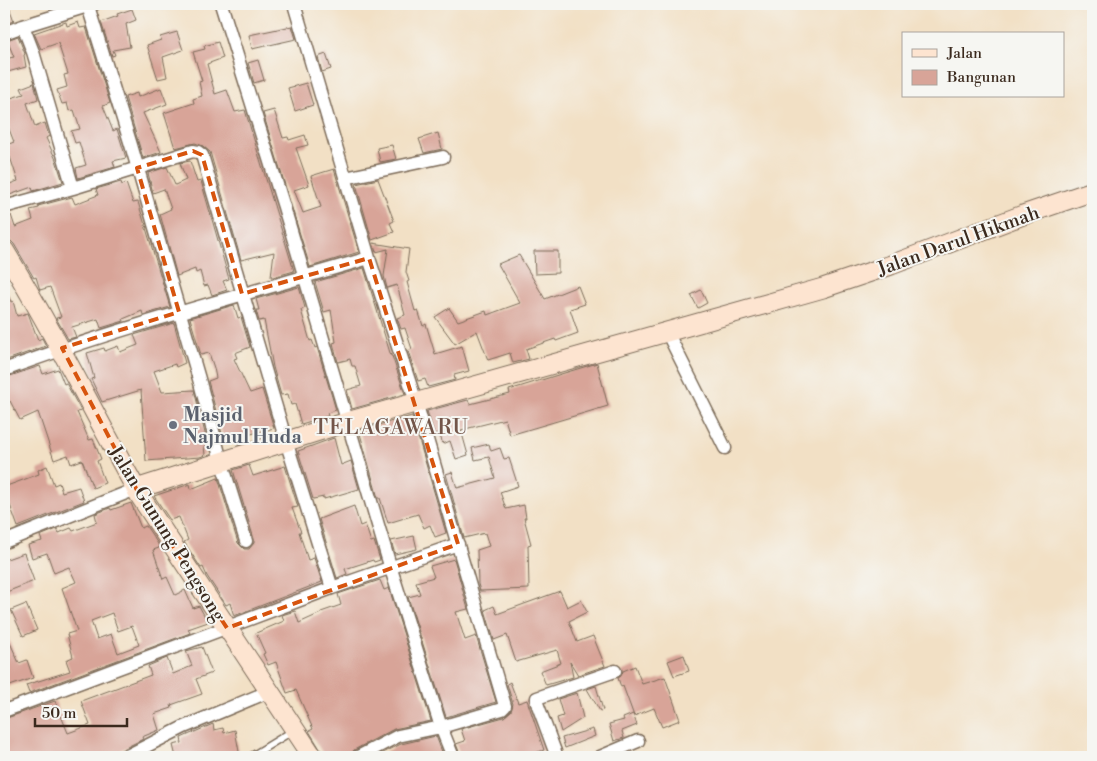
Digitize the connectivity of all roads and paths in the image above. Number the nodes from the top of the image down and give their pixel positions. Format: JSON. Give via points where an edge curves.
{"nodes":[{"id":1,"x":222,"y":4,"type":"edge"},
{"id":2,"x":294,"y":4,"type":"edge"},
{"id":3,"x":91,"y":5,"type":"edge"},
{"id":4,"x":23,"y":26,"type":"junction"},
{"id":5,"x":4,"y":33,"type":"edge"},
{"id":6,"x":444,"y":157,"type":"dead end"},
{"id":7,"x":137,"y":168,"type":"junction"},
{"id":8,"x":345,"y":178,"type":"junction"},
{"id":9,"x":73,"y":188,"type":"junction"},
{"id":10,"x":1093,"y":191,"type":"edge"},
{"id":11,"x":4,"y":207,"type":"edge"},
{"id":12,"x":4,"y":250,"type":"edge"},
{"id":13,"x":369,"y":258,"type":"junction"},
{"id":14,"x":305,"y":277,"type":"junction"},
{"id":15,"x":242,"y":294,"type":"junction"},
{"id":16,"x":179,"y":312,"type":"junction"},
{"id":17,"x":667,"y":332,"type":"junction"},
{"id":18,"x":62,"y":348,"type":"junction"},
{"id":19,"x":4,"y":370,"type":"edge"},
{"id":20,"x":416,"y":402,"type":"junction"},
{"id":21,"x":347,"y":422,"type":"junction"},
{"id":22,"x":286,"y":441,"type":"junction"},
{"id":23,"x":725,"y":448,"type":"dead end"},
{"id":24,"x":222,"y":462,"type":"junction"},
{"id":25,"x":136,"y":489,"type":"junction"},
{"id":26,"x":5,"y":537,"type":"edge"},
{"id":27,"x":246,"y":541,"type":"dead end"},
{"id":28,"x":458,"y":544,"type":"junction"},
{"id":29,"x":391,"y":569,"type":"junction"},
{"id":30,"x":332,"y":588,"type":"junction"},
{"id":31,"x":227,"y":628,"type":"junction"},
{"id":32,"x":615,"y":671,"type":"dead end"},
{"id":33,"x":270,"y":691,"type":"junction"},
{"id":34,"x":4,"y":711,"type":"edge"},
{"id":35,"x":441,"y":727,"type":"junction"},
{"id":36,"x":295,"y":730,"type":"junction"},
{"id":37,"x":638,"y":741,"type":"dead end"},
{"id":38,"x":125,"y":757,"type":"edge"},
{"id":39,"x":250,"y":757,"type":"edge"},
{"id":40,"x":313,"y":757,"type":"edge"},
{"id":41,"x":358,"y":757,"type":"edge"},
{"id":42,"x":453,"y":757,"type":"edge"},
{"id":43,"x":557,"y":757,"type":"edge"},
{"id":44,"x":600,"y":757,"type":"edge"}],
"edges":[{"from":1,"to":14,"type":"street"},
{"from":2,"to":8,"type":"street"},
{"from":3,"to":4,"type":"street"},
{"from":3,"to":7,"type":"street"},
{"from":4,"to":5,"type":"street"},
{"from":4,"to":9,"type":"street"},
{"from":6,"to":8,"type":"street"},
{"from":7,"to":9,"type":"street"},
{"from":7,"to":15,"type":"street","via":[[193,152],[202,155]]},
{"from":7,"to":16,"type":"street"},
{"from":8,"to":13,"type":"street"},
{"from":9,"to":11,"type":"street"},
{"from":10,"to":17,"type":"street","name":"Jalan Darul Hikmah","via":[[908,260]]},
{"from":12,"to":18,"type":"street","name":"Jalan Gunung Pengsong"},
{"from":13,"to":14,"type":"street"},
{"from":13,"to":20,"type":"street"},
{"from":14,"to":15,"type":"street"},
{"from":14,"to":21,"type":"street"},
{"from":15,"to":16,"type":"street"},
{"from":15,"to":22,"type":"street"},
{"from":16,"to":18,"type":"street"},
{"from":16,"to":24,"type":"street"},
{"from":17,"to":20,"type":"street","name":"Jalan Darul Hikmah"},
{"from":17,"to":23,"type":"street"},
{"from":18,"to":19,"type":"street"},
{"from":18,"to":25,"type":"street","name":"Jalan Gunung Pengsong"},
{"from":20,"to":21,"type":"street","name":"Jalan Darul Hikmah"},
{"from":20,"to":28,"type":"street"},
{"from":21,"to":22,"type":"street","name":"Jalan Darul Hikmah"},
{"from":21,"to":29,"type":"street"},
{"from":22,"to":24,"type":"street","name":"Jalan Darul Hikmah"},
{"from":22,"to":30,"type":"street"},
{"from":24,"to":25,"type":"street","name":"Jalan Darul Hikmah"},
{"from":24,"to":27,"type":"street"},
{"from":25,"to":26,"type":"street"},
{"from":25,"to":31,"type":"street","name":"Jalan Gunung Pengsong"},
{"from":28,"to":29,"type":"street"},
{"from":28,"to":35,"type":"street","via":[[505,707]]},
{"from":29,"to":30,"type":"street"},
{"from":29,"to":35,"type":"street"},
{"from":30,"to":31,"type":"street"},
{"from":31,"to":33,"type":"street","name":"Jalan Gunung Pengsong"},
{"from":31,"to":34,"type":"street"},
{"from":32,"to":43,"type":"street","via":[[537,698]]},
{"from":33,"to":36,"type":"street","name":"Jalan Gunung Pengsong"},
{"from":33,"to":38,"type":"street","via":[[184,726]]},
{"from":35,"to":41,"type":"street","via":[[398,736]]},
{"from":35,"to":42,"type":"street"},
{"from":36,"to":39,"type":"lane"},
{"from":36,"to":40,"type":"street","name":"Jalan Gunung Pengsong"},
{"from":37,"to":44,"type":"street"}]}
